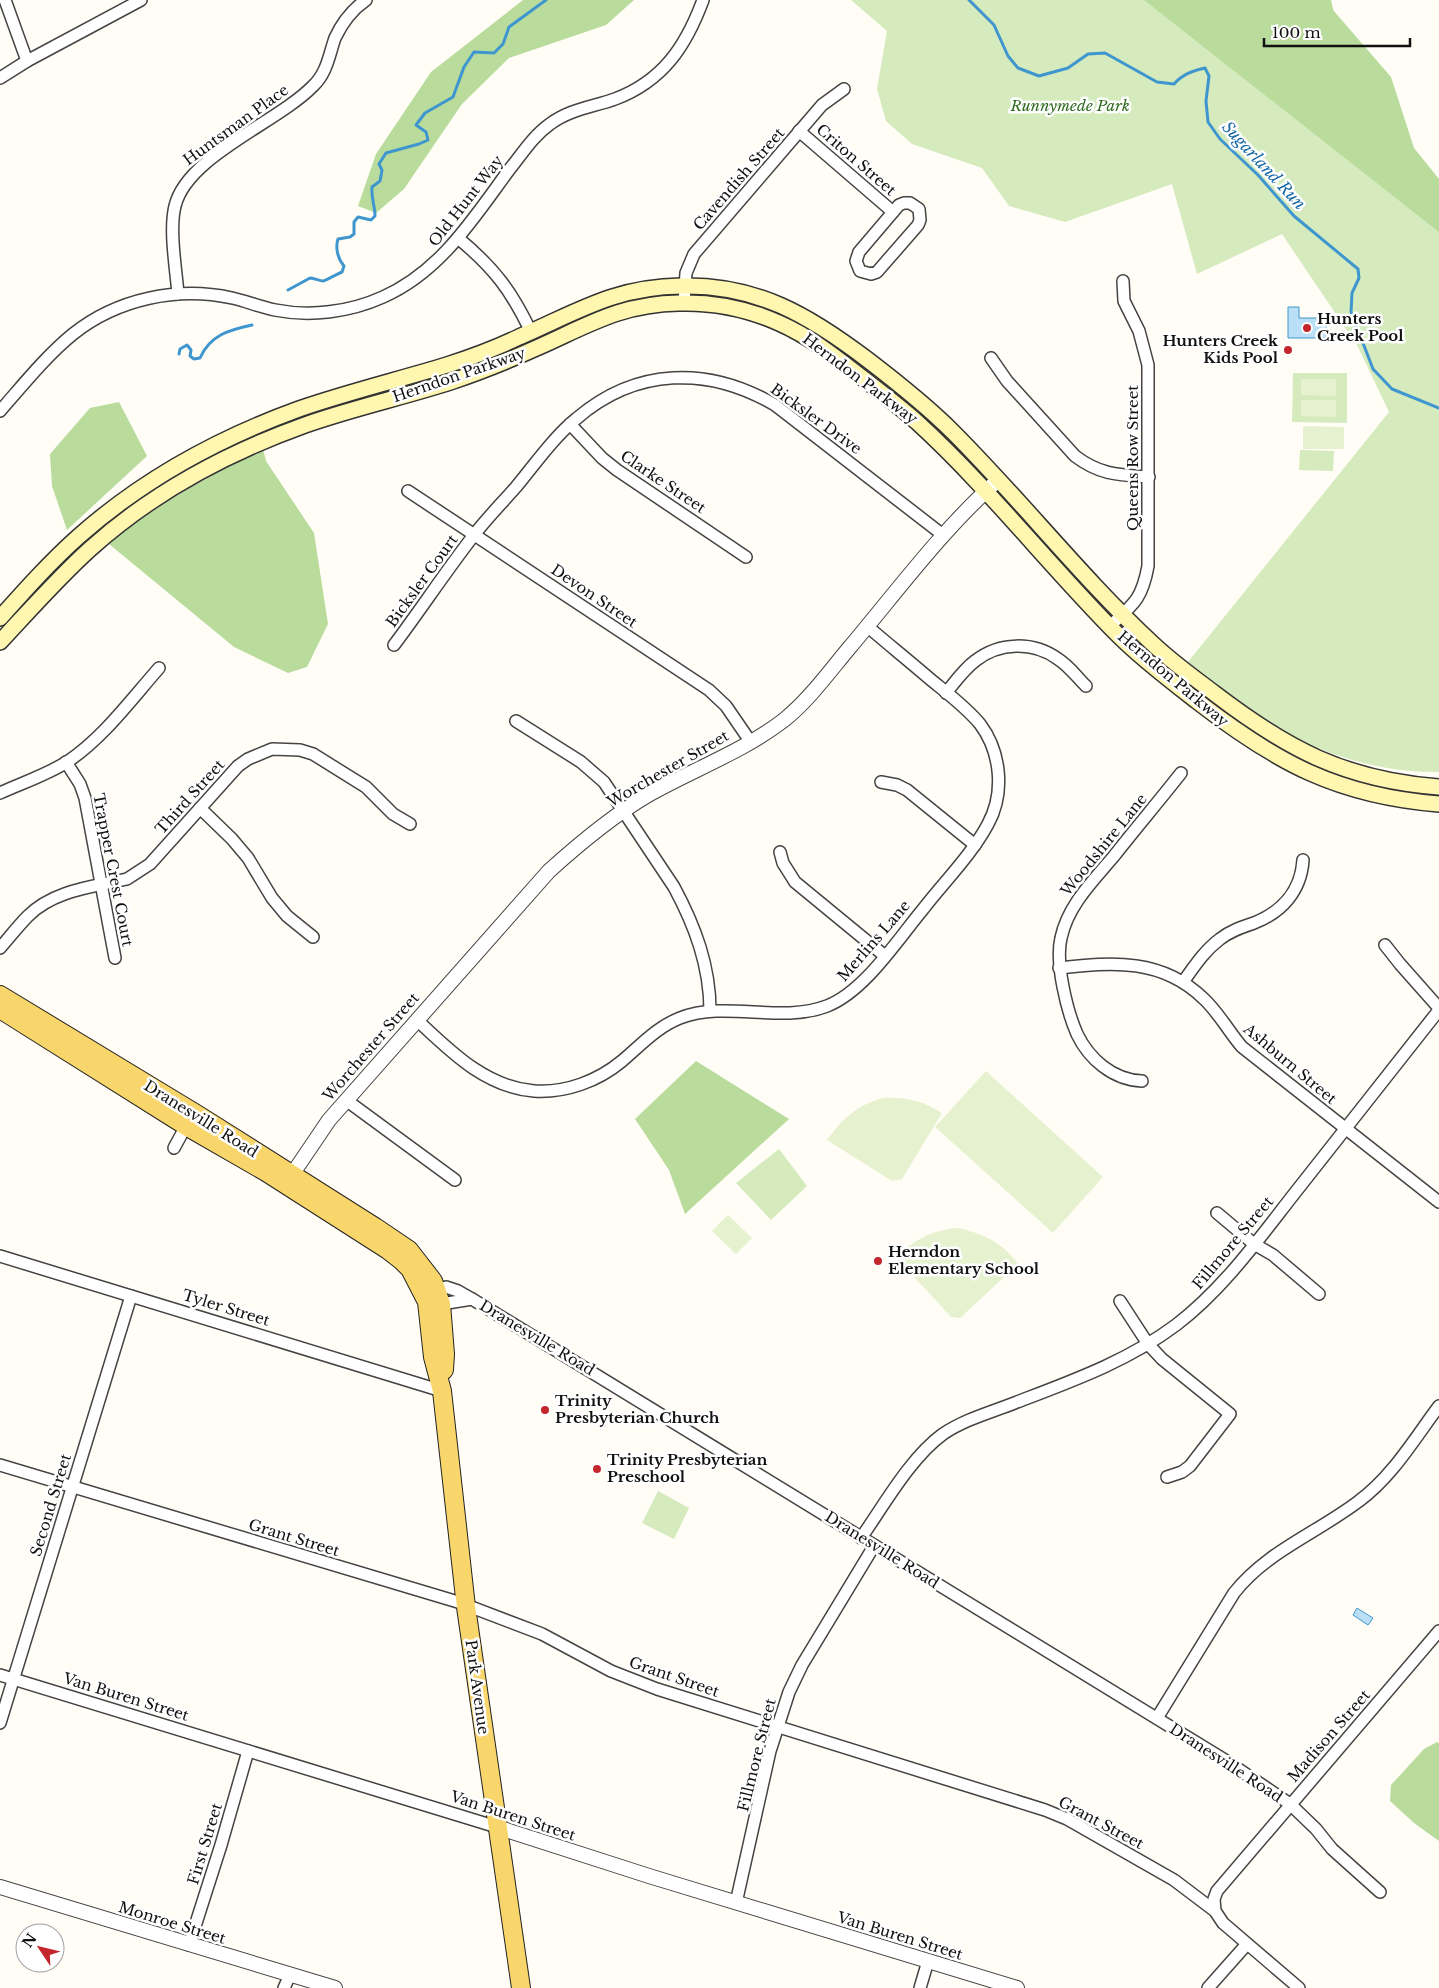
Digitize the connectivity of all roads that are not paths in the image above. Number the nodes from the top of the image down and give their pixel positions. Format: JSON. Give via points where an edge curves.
{"nodes":[{"id":1,"x":6,"y":0,"type":"edge"},
{"id":2,"x":140,"y":0,"type":"edge"},
{"id":3,"x":366,"y":0,"type":"edge"},
{"id":4,"x":703,"y":0,"type":"edge"},
{"id":5,"x":27,"y":61,"type":"junction"},
{"id":6,"x":0,"y":78,"type":"edge"},
{"id":7,"x":844,"y":90,"type":"dead end"},
{"id":8,"x":799,"y":131,"type":"junction"},
{"id":9,"x":893,"y":212,"type":"junction"},
{"id":10,"x":458,"y":238,"type":"junction"},
{"id":11,"x":1123,"y":281,"type":"dead end"},
{"id":12,"x":685,"y":286,"type":"junction"},
{"id":13,"x":178,"y":294,"type":"junction"},
{"id":14,"x":684,"y":303,"type":"junction"},
{"id":15,"x":531,"y":332,"type":"junction"},
{"id":16,"x":991,"y":358,"type":"dead end"},
{"id":17,"x":0,"y":411,"type":"edge"},
{"id":18,"x":570,"y":424,"type":"junction"},
{"id":19,"x":1148,"y":477,"type":"junction"},
{"id":20,"x":998,"y":480,"type":"junction"},
{"id":21,"x":408,"y":491,"type":"dead end"},
{"id":22,"x":985,"y":492,"type":"junction"},
{"id":23,"x":943,"y":534,"type":"junction"},
{"id":24,"x":474,"y":535,"type":"junction"},
{"id":25,"x":746,"y":557,"type":"dead end"},
{"id":26,"x":1123,"y":614,"type":"junction"},
{"id":27,"x":0,"y":618,"type":"edge"},
{"id":28,"x":868,"y":626,"type":"junction"},
{"id":29,"x":1110,"y":626,"type":"junction"},
{"id":30,"x":0,"y":642,"type":"edge"},
{"id":31,"x":394,"y":645,"type":"dead end"},
{"id":32,"x":159,"y":668,"type":"dead end"},
{"id":33,"x":1086,"y":686,"type":"dead end"},
{"id":34,"x":946,"y":693,"type":"junction"},
{"id":35,"x":516,"y":721,"type":"dead end"},
{"id":36,"x":750,"y":742,"type":"junction"},
{"id":37,"x":66,"y":762,"type":"junction"},
{"id":38,"x":1181,"y":772,"type":"dead end"},
{"id":39,"x":881,"y":782,"type":"dead end"},
{"id":40,"x":1439,"y":787,"type":"edge"},
{"id":41,"x":0,"y":793,"type":"edge"},
{"id":42,"x":1439,"y":804,"type":"edge"},
{"id":43,"x":200,"y":808,"type":"junction"},
{"id":44,"x":623,"y":811,"type":"junction"},
{"id":45,"x":410,"y":824,"type":"dead end"},
{"id":46,"x":975,"y":845,"type":"junction"},
{"id":47,"x":780,"y":852,"type":"dead end"},
{"id":48,"x":1303,"y":860,"type":"dead end"},
{"id":49,"x":102,"y":885,"type":"junction"},
{"id":50,"x":313,"y":937,"type":"dead end"},
{"id":51,"x":1385,"y":945,"type":"dead end"},
{"id":52,"x":0,"y":948,"type":"edge"},
{"id":53,"x":884,"y":956,"type":"junction"},
{"id":54,"x":115,"y":958,"type":"dead end"},
{"id":55,"x":1059,"y":968,"type":"junction"},
{"id":56,"x":1183,"y":982,"type":"junction"},
{"id":57,"x":0,"y":995,"type":"edge"},
{"id":58,"x":0,"y":1009,"type":"edge"},
{"id":59,"x":1439,"y":1009,"type":"edge"},
{"id":60,"x":710,"y":1011,"type":"junction"},
{"id":61,"x":417,"y":1020,"type":"junction"},
{"id":62,"x":1142,"y":1081,"type":"dead end"},
{"id":63,"x":346,"y":1100,"type":"junction"},
{"id":64,"x":186,"y":1126,"type":"junction"},
{"id":65,"x":1345,"y":1129,"type":"junction"},
{"id":66,"x":174,"y":1148,"type":"dead end"},
{"id":67,"x":289,"y":1180,"type":"junction"},
{"id":68,"x":455,"y":1180,"type":"dead end"},
{"id":69,"x":1439,"y":1202,"type":"edge"},
{"id":70,"x":1217,"y":1213,"type":"dead end"},
{"id":71,"x":1254,"y":1244,"type":"junction"},
{"id":72,"x":0,"y":1256,"type":"edge"},
{"id":73,"x":1319,"y":1294,"type":"dead end"},
{"id":74,"x":131,"y":1296,"type":"junction"},
{"id":75,"x":435,"y":1299,"type":"junction"},
{"id":76,"x":1120,"y":1301,"type":"dead end"},
{"id":77,"x":1148,"y":1344,"type":"junction"},
{"id":78,"x":442,"y":1391,"type":"junction"},
{"id":79,"x":1439,"y":1406,"type":"edge"},
{"id":80,"x":0,"y":1465,"type":"edge"},
{"id":81,"x":1166,"y":1477,"type":"dead end"},
{"id":82,"x":72,"y":1488,"type":"junction"},
{"id":83,"x":861,"y":1538,"type":"junction"},
{"id":84,"x":874,"y":1546,"type":"junction"},
{"id":85,"x":466,"y":1606,"type":"junction"},
{"id":86,"x":1439,"y":1631,"type":"edge"},
{"id":87,"x":0,"y":1675,"type":"edge"},
{"id":88,"x":13,"y":1679,"type":"junction"},
{"id":89,"x":1157,"y":1718,"type":"junction"},
{"id":90,"x":0,"y":1723,"type":"edge"},
{"id":91,"x":776,"y":1727,"type":"junction"},
{"id":92,"x":248,"y":1751,"type":"junction"},
{"id":93,"x":1290,"y":1804,"type":"junction"},
{"id":94,"x":497,"y":1828,"type":"junction"},
{"id":95,"x":0,"y":1887,"type":"edge"},
{"id":96,"x":1380,"y":1892,"type":"dead end"},
{"id":97,"x":736,"y":1903,"type":"junction"},
{"id":98,"x":1215,"y":1910,"type":"junction"},
{"id":99,"x":1247,"y":1944,"type":"junction"},
{"id":100,"x":189,"y":1945,"type":"junction"},
{"id":101,"x":928,"y":1961,"type":"junction"},
{"id":102,"x":290,"y":1975,"type":"junction"},
{"id":103,"x":519,"y":1986,"type":"edge"},
{"id":104,"x":284,"y":1988,"type":"edge"},
{"id":105,"x":335,"y":1988,"type":"edge"},
{"id":106,"x":920,"y":1988,"type":"edge"},
{"id":107,"x":1017,"y":1988,"type":"edge"},
{"id":108,"x":1208,"y":1988,"type":"edge"},
{"id":109,"x":1299,"y":1988,"type":"edge"}],
"edges":[{"from":1,"to":5,"type":"street"},
{"from":2,"to":5,"type":"street"},
{"from":3,"to":13,"type":"street","name":"Huntsman Place","via":[[342,25],[327,64],[314,85],[201,166],[184,185],[176,202],[173,221]]},
{"from":4,"to":10,"type":"street","name":"Old Hunt Way","via":[[685,42],[661,70],[633,91],[578,109],[549,124],[528,146]]},
{"from":5,"to":6,"type":"street"},
{"from":7,"to":8,"type":"street","name":"Cavendish Street","via":[[822,105]]},
{"from":8,"to":9,"type":"street","name":"Criton Street"},
{"from":8,"to":12,"type":"street","name":"Cavendish Street","via":[[694,254],[689,262]]},
{"from":9,"to":9,"type":"street","name":"Criton Street","via":[[899,205],[910,203],[919,209],[920,220],[877,272],[866,274],[857,266],[857,256]]},
{"from":10,"to":13,"type":"street","name":"Old Hunt Way","via":[[436,262],[401,288],[343,310],[276,310],[232,298]]},
{"from":10,"to":15,"type":"street","via":[[506,286]]},
{"from":11,"to":19,"type":"street","name":"Queens Row Street","via":[[1124,301],[1139,331],[1148,365]]},
{"from":12,"to":14,"type":"street","name":"Cavendish Street"},
{"from":12,"to":15,"type":"main road","name":"Herndon Parkway","via":[[649,288],[607,298]]},
{"from":12,"to":20,"type":"main road","name":"Herndon Parkway","via":[[754,295],[817,323],[928,409]]},
{"from":13,"to":17,"type":"street","name":"Old Hunt Way","via":[[127,304],[89,323],[58,348]]},
{"from":14,"to":22,"type":"main road","name":"Herndon Parkway","via":[[744,310],[810,338],[907,413]]},
{"from":14,"to":30,"type":"main road","name":"Herndon Parkway","via":[[637,308],[602,317],[505,362],[301,426],[212,466],[143,507],[99,541]]},
{"from":15,"to":27,"type":"main road","name":"Herndon Parkway","via":[[468,358],[297,410],[183,462],[124,500],[81,534]]},
{"from":16,"to":19,"type":"street","via":[[1006,381],[1075,456],[1111,474]]},
{"from":18,"to":23,"type":"street","name":"Bicksler Drive","via":[[606,397],[644,382],[696,377],[736,386],[775,405]]},
{"from":18,"to":24,"type":"street","name":"Bicksler Drive"},
{"from":18,"to":25,"type":"street","name":"Clarke Street","via":[[617,470]]},
{"from":19,"to":26,"type":"street","name":"Queens Row Street","via":[[1146,579],[1135,603]]},
{"from":20,"to":22,"type":"street","name":"Worchester Street"},
{"from":20,"to":26,"type":"main road","name":"Herndon Parkway"},
{"from":21,"to":24,"type":"street","name":"Devon Street"},
{"from":22,"to":23,"type":"street","name":"Worchester Street"},
{"from":22,"to":29,"type":"main road","name":"Herndon Parkway"},
{"from":23,"to":28,"type":"street","name":"Worchester Street"},
{"from":24,"to":31,"type":"street","name":"Bicksler Court"},
{"from":24,"to":36,"type":"street","name":"Devon Street","via":[[709,690],[726,706]]},
{"from":26,"to":29,"type":"street","name":"Queens Row Street"},
{"from":26,"to":40,"type":"main road","name":"Herndon Parkway","via":[[1186,672],[1255,724],[1292,747],[1367,776]]},
{"from":28,"to":34,"type":"street","name":"Merlins Lane"},
{"from":28,"to":36,"type":"street","name":"Worchester Street","via":[[801,704],[784,720]]},
{"from":29,"to":42,"type":"main road","name":"Herndon Parkway","via":[[1176,686],[1280,759],[1362,793]]},
{"from":32,"to":37,"type":"street","via":[[97,738]]},
{"from":33,"to":34,"type":"street","via":[[1048,652],[1014,646],[995,649],[973,662]]},
{"from":34,"to":46,"type":"street","name":"Merlins Lane","via":[[980,725],[997,766],[994,810]]},
{"from":35,"to":44,"type":"street","via":[[592,770]]},
{"from":36,"to":44,"type":"street","name":"Worchester Street"},
{"from":37,"to":41,"type":"street"},
{"from":37,"to":49,"type":"street","name":"Trapper Crest Court","via":[[85,798]]},
{"from":38,"to":55,"type":"street","name":"Woodshire Lane","via":[[1071,910],[1060,938]]},
{"from":39,"to":46,"type":"street","via":[[907,790]]},
{"from":43,"to":45,"type":"street","name":"Third Street","via":[[248,759],[272,749],[286,748],[313,754],[366,786],[393,814]]},
{"from":43,"to":49,"type":"street","name":"Third Street","via":[[150,864],[127,879]]},
{"from":43,"to":50,"type":"street","via":[[248,858],[287,916]]},
{"from":44,"to":60,"type":"street","via":[[682,901],[703,953],[708,973]]},
{"from":44,"to":61,"type":"street","name":"Worchester Street","via":[[575,847],[540,881]]},
{"from":46,"to":53,"type":"street","name":"Merlins Lane"},
{"from":47,"to":53,"type":"street","via":[[785,868],[795,882]]},
{"from":48,"to":56,"type":"street","via":[[1299,882],[1287,901],[1263,919],[1221,938],[1199,959]]},
{"from":49,"to":52,"type":"street","name":"Third Street","via":[[67,893],[40,906]]},
{"from":49,"to":54,"type":"street","name":"Trapper Crest Court"},
{"from":51,"to":59,"type":"street"},
{"from":53,"to":60,"type":"street","name":"Merlins Lane","via":[[856,988],[816,1010],[788,1014]]},
{"from":55,"to":56,"type":"street","name":"Ashburn Street","via":[[1132,964],[1151,968]]},
{"from":55,"to":62,"type":"street","name":"Woodshire Lane","via":[[1082,1044],[1100,1065],[1126,1079]]},
{"from":56,"to":65,"type":"street","name":"Ashburn Street","via":[[1216,1011],[1242,1048]]},
{"from":57,"to":67,"type":"main road","name":"Dranesville Road"},
{"from":58,"to":64,"type":"main road","name":"Dranesville Road"},
{"from":59,"to":65,"type":"street","name":"Fillmore Street"},
{"from":60,"to":61,"type":"street","name":"Merlins Lane","via":[[665,1025],[609,1071],[589,1081],[556,1090],[534,1091],[492,1079],[464,1062]]},
{"from":61,"to":63,"type":"street","name":"Worchester Street"},
{"from":63,"to":67,"type":"street","name":"Worchester Street"},
{"from":63,"to":68,"type":"street"},
{"from":64,"to":66,"type":"street"},
{"from":64,"to":67,"type":"main road","name":"Dranesville Road","via":[[266,1172]]},
{"from":65,"to":69,"type":"street","name":"Ashburn Street"},
{"from":65,"to":71,"type":"street","name":"Fillmore Street"},
{"from":67,"to":75,"type":"main road","name":"Dranesville Road","via":[[401,1260]]},
{"from":70,"to":71,"type":"street"},
{"from":71,"to":73,"type":"street","via":[[1273,1255]]},
{"from":71,"to":77,"type":"street","name":"Fillmore Street","via":[[1199,1305]]},
{"from":72,"to":74,"type":"street","name":"Tyler Street"},
{"from":74,"to":78,"type":"street","name":"Tyler Street"},
{"from":74,"to":82,"type":"street","name":"Second Street"},
{"from":75,"to":78,"type":"main road","name":"Park Avenue","via":[[433,1357]]},
{"from":75,"to":83,"type":"street","name":"Dranesville Road","via":[[446,1287],[458,1291]]},
{"from":76,"to":77,"type":"street"},
{"from":77,"to":81,"type":"street","via":[[1230,1414],[1190,1466]]},
{"from":77,"to":83,"type":"street","name":"Fillmore Street","via":[[1104,1368],[974,1419],[943,1435],[917,1458]]},
{"from":78,"to":85,"type":"main road","name":"Park Avenue"},
{"from":79,"to":89,"type":"street","via":[[1372,1491],[1266,1560],[1244,1580]]},
{"from":80,"to":82,"type":"street","name":"Grant Street"},
{"from":82,"to":85,"type":"street","name":"Grant Street"},
{"from":82,"to":88,"type":"street","name":"Second Street"},
{"from":83,"to":84,"type":"street","name":"Dranesville Road"},
{"from":84,"to":89,"type":"street","name":"Dranesville Road"},
{"from":84,"to":91,"type":"street","name":"Fillmore Street","via":[[802,1665]]},
{"from":85,"to":91,"type":"street","name":"Grant Street","via":[[542,1634],[630,1679]]},
{"from":85,"to":94,"type":"main road","name":"Park Avenue"},
{"from":86,"to":93,"type":"street","name":"Madison Street"},
{"from":87,"to":88,"type":"street","name":"Van Buren Street"},
{"from":88,"to":90,"type":"street","name":"Second Street"},
{"from":88,"to":92,"type":"street","name":"Van Buren Street"},
{"from":89,"to":93,"type":"street","name":"Dranesville Road"},
{"from":91,"to":97,"type":"street","name":"Fillmore Street"},
{"from":91,"to":98,"type":"street","name":"Grant Street","via":[[1067,1819],[1174,1880]]},
{"from":92,"to":94,"type":"street","name":"Van Buren Street"},
{"from":92,"to":100,"type":"street","name":"First Street"},
{"from":93,"to":96,"type":"street","name":"Dranesville Road","via":[[1332,1849]]},
{"from":93,"to":98,"type":"street","name":"Madison Street","via":[[1217,1891]]},
{"from":94,"to":97,"type":"street","name":"Van Buren Street"},
{"from":94,"to":103,"type":"main road","name":"Park Avenue"},
{"from":95,"to":100,"type":"street","name":"Monroe Street"},
{"from":97,"to":101,"type":"street","name":"Van Buren Street"},
{"from":98,"to":99,"type":"street","name":"Grant Street","via":[[1223,1923]]},
{"from":99,"to":108,"type":"street"},
{"from":99,"to":109,"type":"street","name":"Grant Street"},
{"from":100,"to":102,"type":"street","name":"Monroe Street"},
{"from":101,"to":106,"type":"street"},
{"from":101,"to":107,"type":"street","name":"Van Buren Street"},
{"from":102,"to":104,"type":"street"},
{"from":102,"to":105,"type":"street","name":"Monroe Street"}]}
